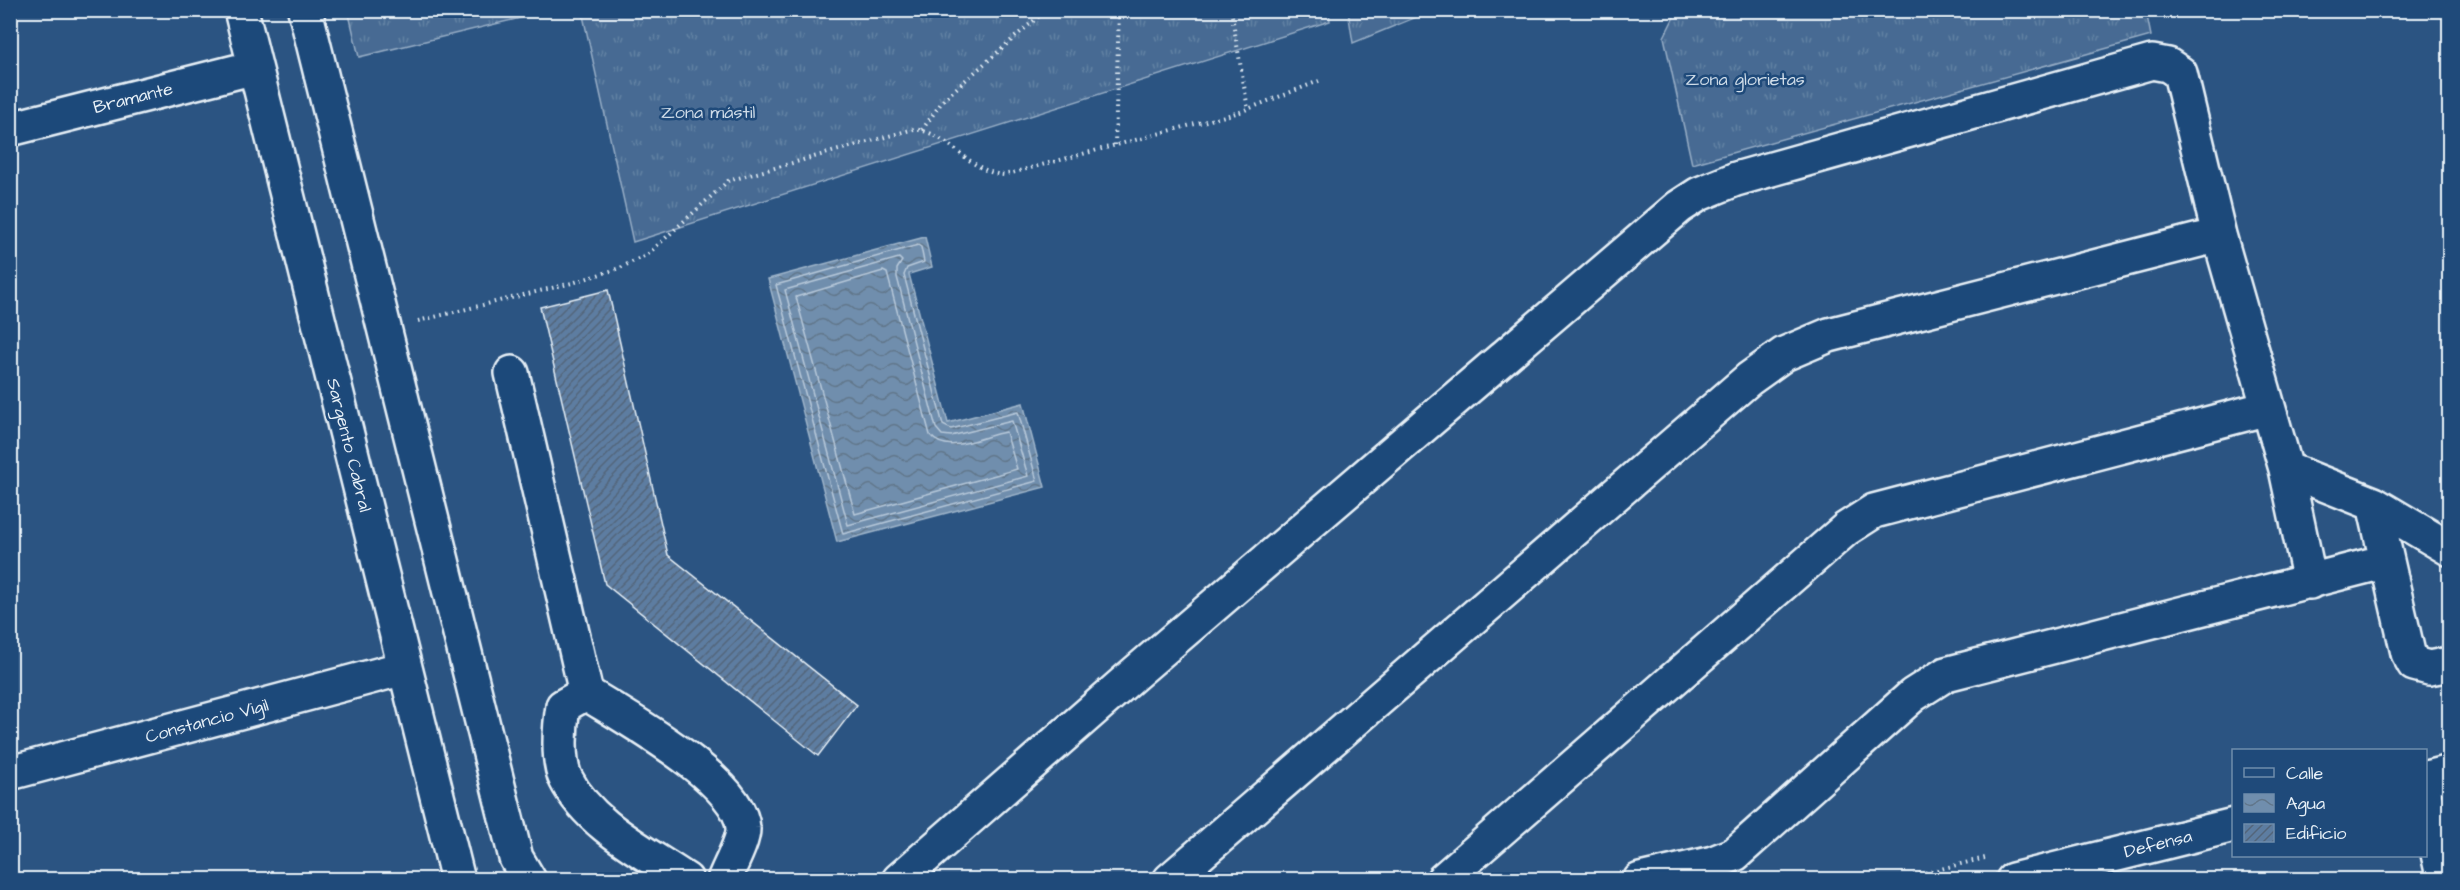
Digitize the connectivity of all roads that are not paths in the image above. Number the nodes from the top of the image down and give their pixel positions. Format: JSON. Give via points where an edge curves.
{"nodes":[{"id":1,"x":241,"y":10,"type":"edge"},
{"id":2,"x":305,"y":10,"type":"edge"},
{"id":3,"x":255,"y":67,"type":"junction"},
{"id":4,"x":10,"y":129,"type":"edge"},
{"id":5,"x":2219,"y":235,"type":"junction"},
{"id":6,"x":512,"y":373,"type":"dead end"},
{"id":7,"x":2268,"y":408,"type":"junction"},
{"id":8,"x":2286,"y":469,"type":"junction"},
{"id":9,"x":2374,"y":504,"type":"junction"},
{"id":10,"x":2450,"y":549,"type":"edge"},
{"id":11,"x":2387,"y":561,"type":"junction"},
{"id":12,"x":2310,"y":582,"type":"junction"},
{"id":13,"x":2450,"y":664,"type":"edge"},
{"id":14,"x":404,"y":668,"type":"junction"},
{"id":15,"x":586,"y":693,"type":"junction"},
{"id":16,"x":2450,"y":772,"type":"edge"},
{"id":17,"x":10,"y":773,"type":"edge"},
{"id":18,"x":2427,"y":778,"type":"edge"},
{"id":19,"x":2427,"y":805,"type":"edge"},
{"id":20,"x":2232,"y":825,"type":"edge"},
{"id":21,"x":458,"y":879,"type":"edge"},
{"id":22,"x":529,"y":879,"type":"edge"},
{"id":23,"x":686,"y":879,"type":"edge"},
{"id":24,"x":724,"y":879,"type":"edge"},
{"id":25,"x":899,"y":879,"type":"edge"},
{"id":26,"x":1170,"y":879,"type":"edge"},
{"id":27,"x":1443,"y":879,"type":"edge"},
{"id":28,"x":1640,"y":879,"type":"edge"},
{"id":29,"x":2013,"y":879,"type":"edge"},
{"id":30,"x":2444,"y":879,"type":"edge"}],
"edges":[{"from":1,"to":3,"type":"street","name":"Sargento Cabral"},
{"from":2,"to":22,"type":"street","via":[[516,858]]},
{"from":3,"to":4,"type":"street","name":"Bramante"},
{"from":3,"to":14,"type":"street","name":"Sargento Cabral"},
{"from":5,"to":7,"type":"street"},
{"from":5,"to":25,"type":"street","via":[[2180,73],[2168,65],[2152,62],[1736,179],[1699,194],[1586,285]]},
{"from":5,"to":26,"type":"street","via":[[1829,335],[1784,354],[1740,387]]},
{"from":6,"to":15,"type":"street"},
{"from":7,"to":8,"type":"street"},
{"from":7,"to":27,"type":"street","via":[[1874,512],[1846,529]]},
{"from":8,"to":9,"type":"street"},
{"from":8,"to":12,"type":"street"},
{"from":9,"to":10,"type":"street"},
{"from":9,"to":11,"type":"street"},
{"from":11,"to":12,"type":"street"},
{"from":11,"to":13,"type":"street","via":[[2408,653],[2415,664],[2429,668]]},
{"from":12,"to":28,"type":"street","via":[[1946,674],[1912,695],[1735,854],[1713,863]]},
{"from":14,"to":17,"type":"street","name":"Constancio Vigil"},
{"from":14,"to":21,"type":"street","name":"Sargento Cabral"},
{"from":15,"to":23,"type":"street","via":[[562,706],[559,729],[565,778],[594,817]]},
{"from":15,"to":24,"type":"street","via":[[699,768],[740,811],[743,830]]},
{"from":16,"to":18,"type":"street"},
{"from":19,"to":30,"type":"street"},
{"from":20,"to":29,"type":"street","name":"Defensa"}]}
